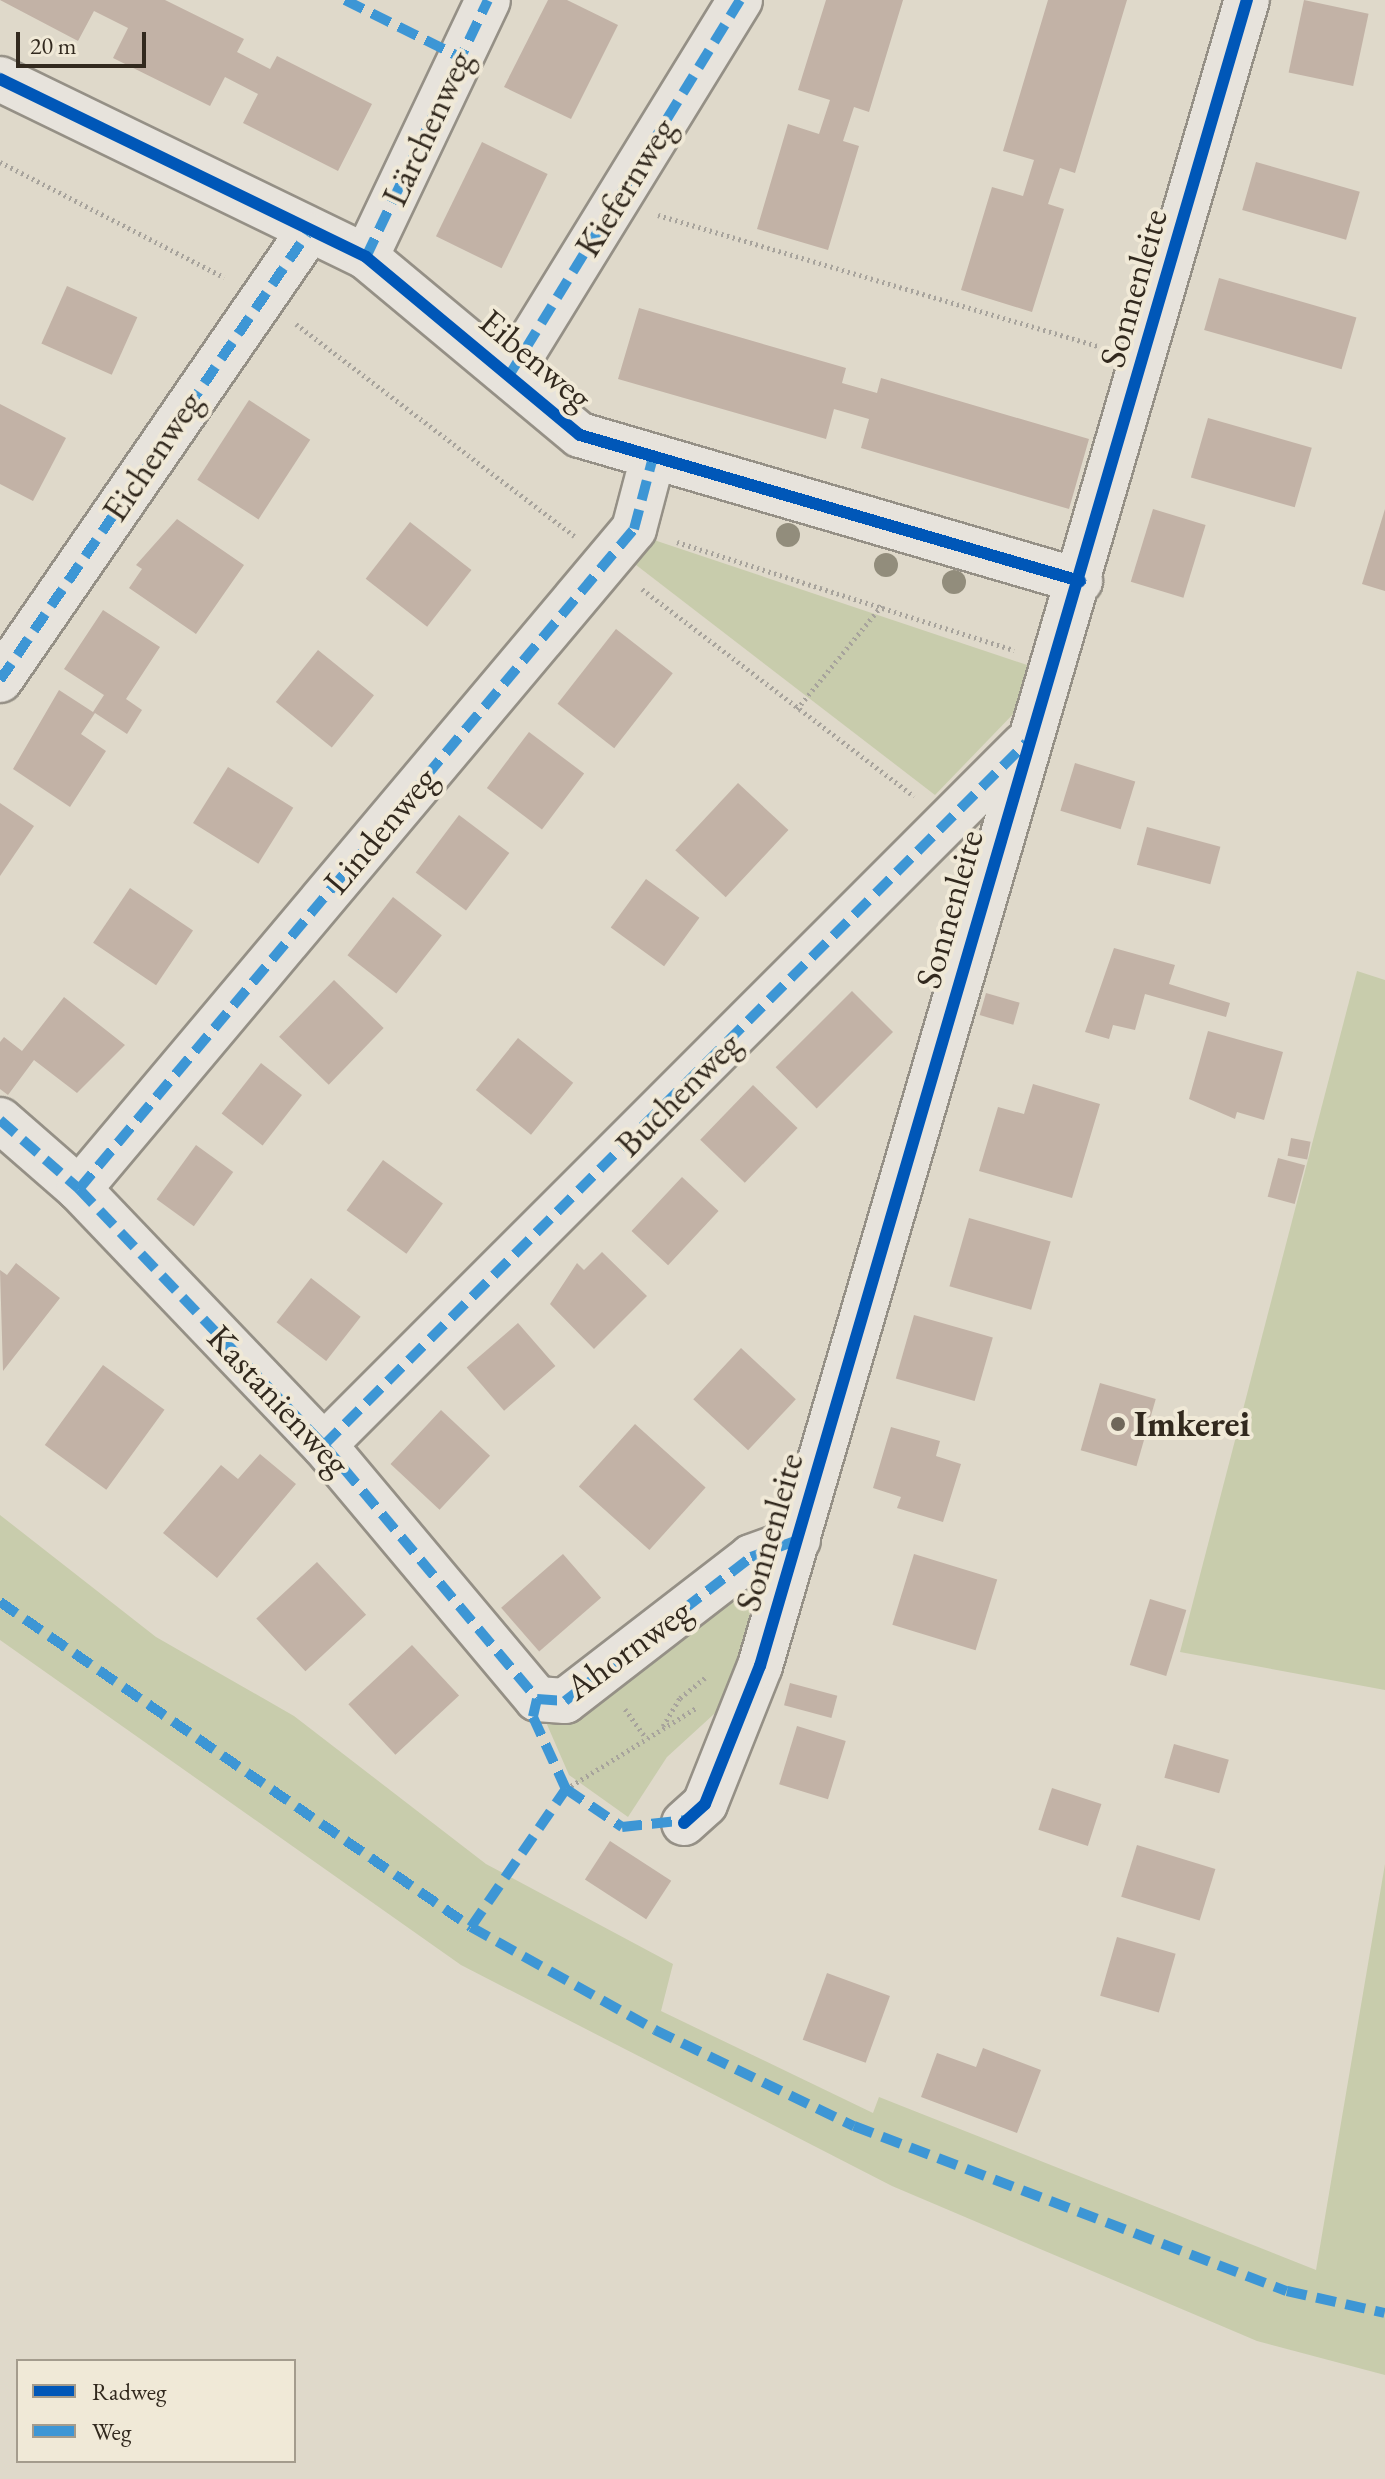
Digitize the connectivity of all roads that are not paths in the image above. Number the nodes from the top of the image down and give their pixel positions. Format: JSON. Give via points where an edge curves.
{"nodes":[{"id":1,"x":488,"y":0,"type":"edge"},
{"id":2,"x":740,"y":0,"type":"edge"},
{"id":3,"x":1247,"y":0,"type":"edge"},
{"id":4,"x":0,"y":79,"type":"edge"},
{"id":5,"x":307,"y":234,"type":"junction"},
{"id":6,"x":366,"y":257,"type":"junction"},
{"id":7,"x":510,"y":374,"type":"junction"},
{"id":8,"x":653,"y":457,"type":"junction"},
{"id":9,"x":1080,"y":581,"type":"junction"},
{"id":10,"x":0,"y":680,"type":"edge"},
{"id":11,"x":1029,"y":740,"type":"junction"},
{"id":12,"x":0,"y":1120,"type":"edge"},
{"id":13,"x":79,"y":1189,"type":"junction"},
{"id":14,"x":324,"y":1445,"type":"junction"},
{"id":15,"x":798,"y":1540,"type":"junction"},
{"id":16,"x":537,"y":1699,"type":"joint"},
{"id":17,"x":684,"y":1823,"type":"dead end"}],
"edges":[{"from":1,"to":6,"type":"street","name":"Lärchenweg"},
{"from":2,"to":7,"type":"street","name":"Kiefernweg"},
{"from":3,"to":9,"type":"street","name":"Sonnenleite"},
{"from":4,"to":5,"type":"street","name":"Eibenweg"},
{"from":5,"to":6,"type":"street","name":"Eibenweg"},
{"from":5,"to":10,"type":"street","name":"Eichenweg"},
{"from":6,"to":7,"type":"street","name":"Eibenweg"},
{"from":7,"to":8,"type":"street","name":"Eibenweg","via":[[580,435]]},
{"from":8,"to":9,"type":"street","name":"Eibenweg"},
{"from":8,"to":13,"type":"street","name":"Lindenweg","via":[[620,545]]},
{"from":9,"to":11,"type":"street","name":"Sonnenleite"},
{"from":11,"to":14,"type":"street","name":"Buchenweg"},
{"from":11,"to":15,"type":"street","name":"Sonnenleite"},
{"from":12,"to":13,"type":"street","name":"Kastanienweg"},
{"from":13,"to":14,"type":"street","name":"Kastanienweg"},
{"from":14,"to":16,"type":"street","name":"Kastanienweg"},
{"from":15,"to":16,"type":"street","name":"Ahornweg","via":[[751,1557],[565,1701]]},
{"from":15,"to":17,"type":"street","name":"Sonnenleite","via":[[705,1804]]}]}
